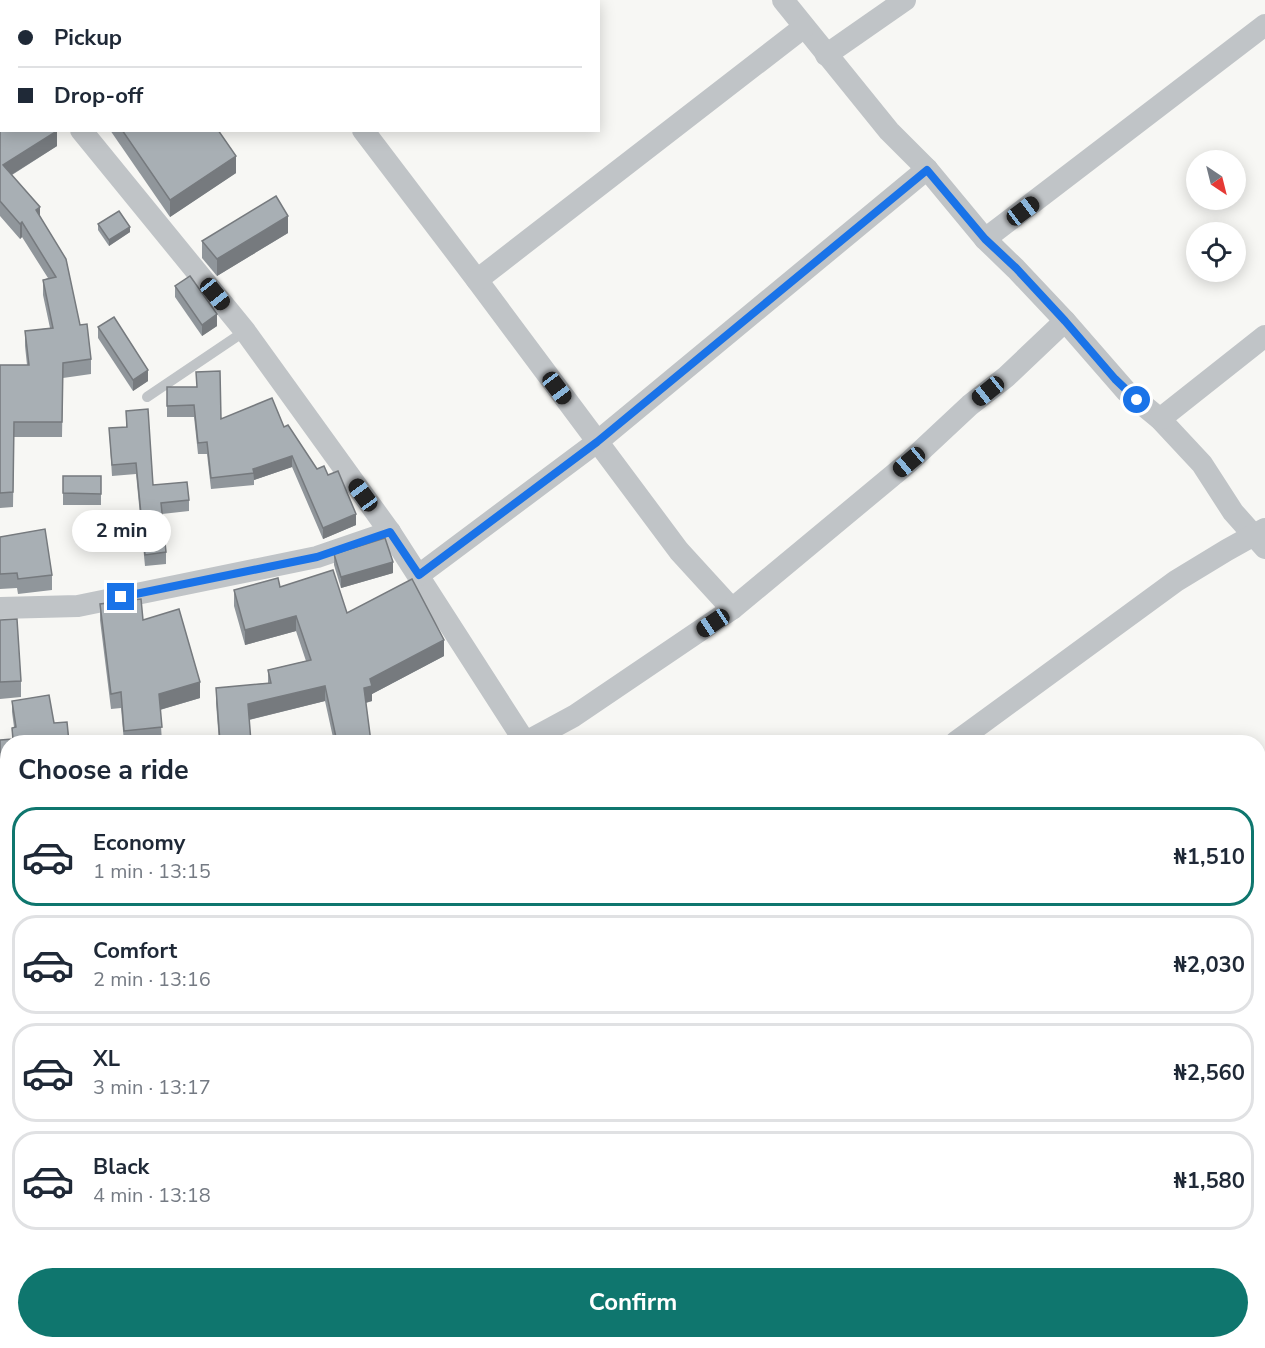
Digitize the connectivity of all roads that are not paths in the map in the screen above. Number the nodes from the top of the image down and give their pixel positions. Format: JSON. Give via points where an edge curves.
{"nodes":[{"id":1,"x":783,"y":0,"type":"edge"},
{"id":2,"x":905,"y":0,"type":"edge"},
{"id":3,"x":1265,"y":25,"type":"edge"},
{"id":4,"x":804,"y":27,"type":"junction"},
{"id":5,"x":826,"y":55,"type":"junction"},
{"id":6,"x":83,"y":132,"type":"edge"},
{"id":7,"x":365,"y":132,"type":"edge"},
{"id":8,"x":927,"y":170,"type":"junction"},
{"id":9,"x":985,"y":239,"type":"junction"},
{"id":10,"x":477,"y":280,"type":"junction"},
{"id":11,"x":1065,"y":321,"type":"junction"},
{"id":12,"x":244,"y":331,"type":"junction"},
{"id":13,"x":1265,"y":336,"type":"edge"},
{"id":14,"x":147,"y":397,"type":"dead end"},
{"id":15,"x":1160,"y":419,"type":"junction"},
{"id":16,"x":597,"y":442,"type":"junction"},
{"id":17,"x":390,"y":532,"type":"junction"},
{"id":18,"x":1262,"y":537,"type":"edge"},
{"id":19,"x":419,"y":575,"type":"junction"},
{"id":20,"x":0,"y":608,"type":"edge"},
{"id":21,"x":732,"y":609,"type":"junction"},
{"id":22,"x":521,"y":735,"type":"edge"},
{"id":23,"x":538,"y":735,"type":"edge"},
{"id":24,"x":968,"y":735,"type":"edge"}],
"edges":[{"from":1,"to":4,"type":"street"},
{"from":2,"to":5,"type":"street"},
{"from":3,"to":9,"type":"street"},
{"from":4,"to":5,"type":"street"},
{"from":4,"to":10,"type":"street"},
{"from":5,"to":8,"type":"street"},
{"from":6,"to":12,"type":"street"},
{"from":7,"to":10,"type":"street"},
{"from":8,"to":9,"type":"street"},
{"from":8,"to":16,"type":"street"},
{"from":9,"to":11,"type":"street"},
{"from":10,"to":16,"type":"street"},
{"from":11,"to":15,"type":"street","via":[[1126,391]]},
{"from":11,"to":21,"type":"street","via":[[909,462]]},
{"from":12,"to":14,"type":"lane"},
{"from":12,"to":17,"type":"street"},
{"from":13,"to":15,"type":"street"},
{"from":15,"to":18,"type":"street","via":[[1202,464],[1233,512]]},
{"from":16,"to":19,"type":"street"},
{"from":16,"to":21,"type":"street","via":[[679,551]]},
{"from":17,"to":19,"type":"street"},
{"from":17,"to":20,"type":"street","via":[[317,557],[78,606]]},
{"from":18,"to":24,"type":"street","via":[[1176,581]]},
{"from":19,"to":22,"type":"street"},
{"from":21,"to":23,"type":"street","via":[[574,716]]}]}
